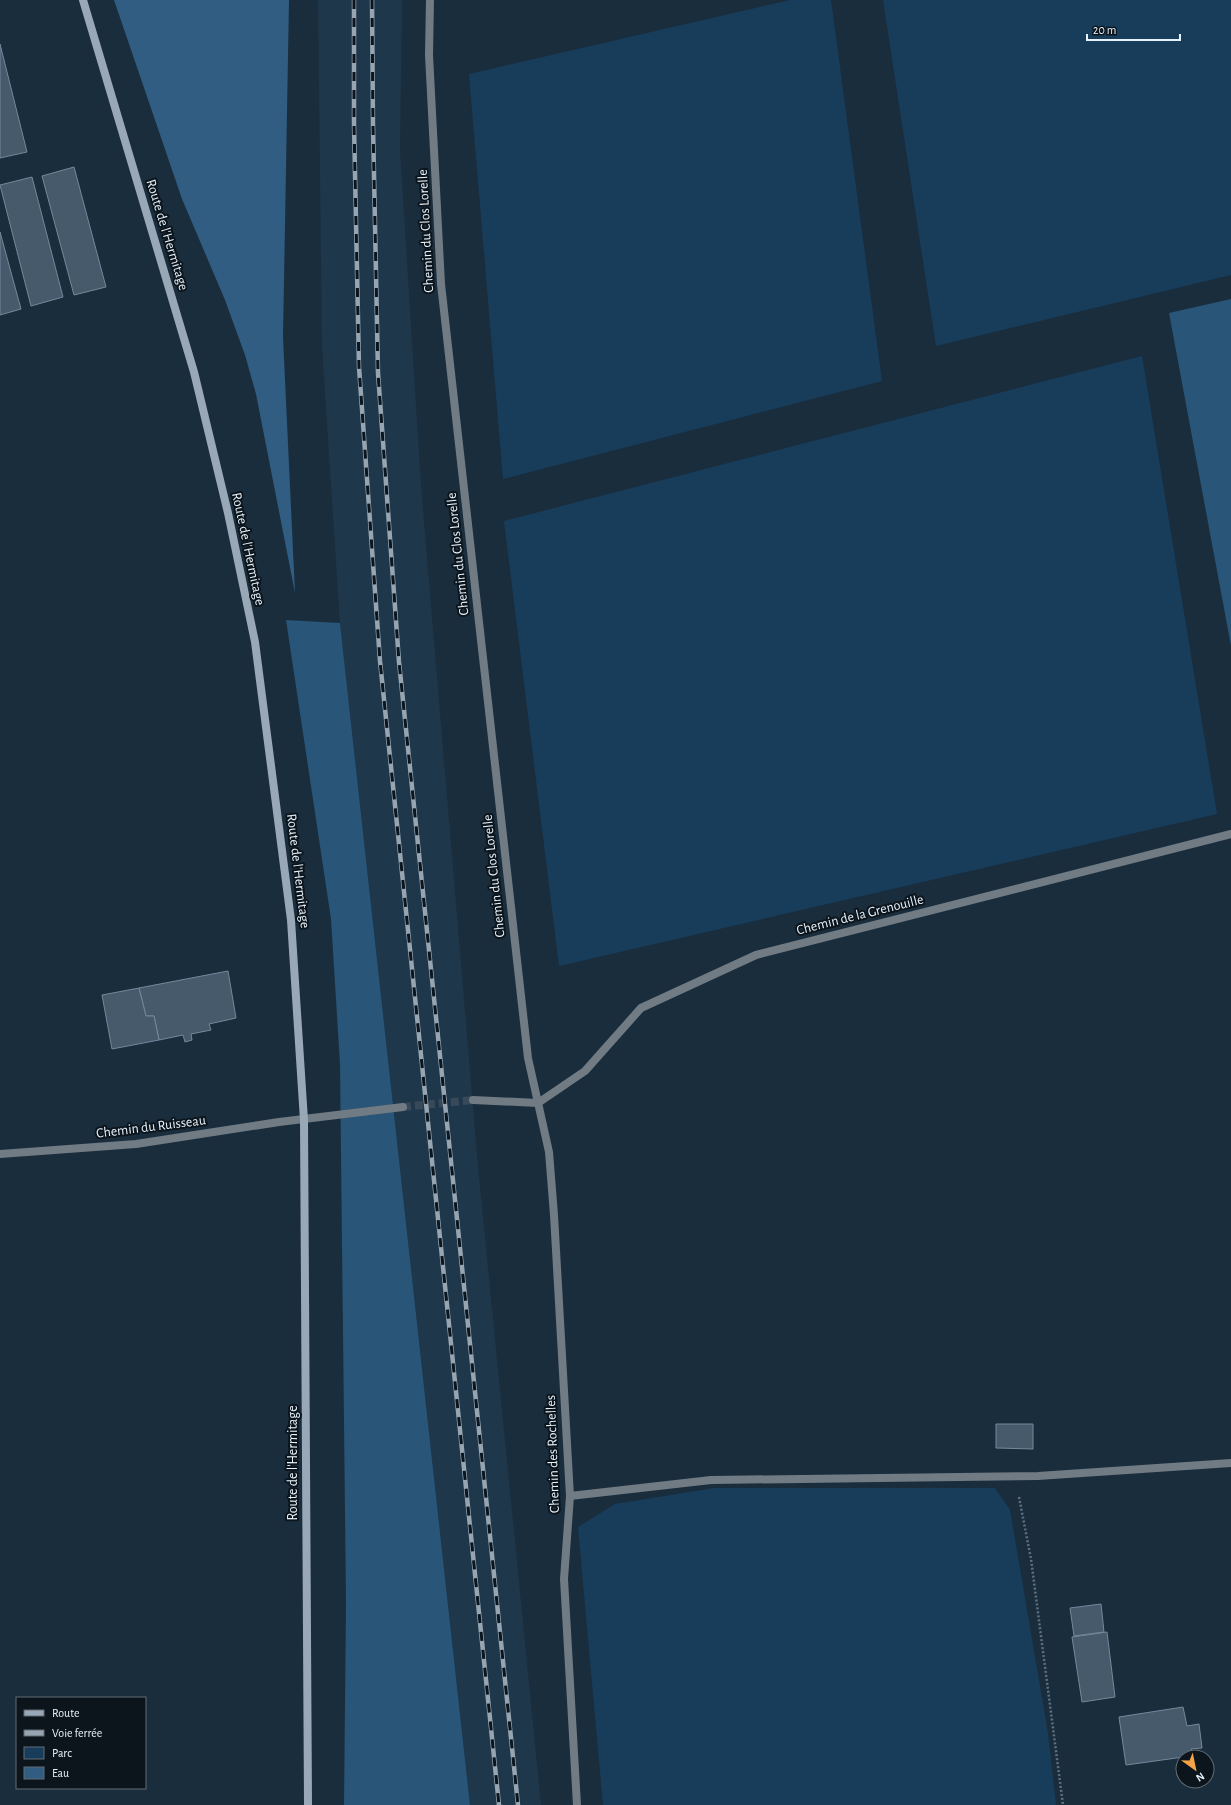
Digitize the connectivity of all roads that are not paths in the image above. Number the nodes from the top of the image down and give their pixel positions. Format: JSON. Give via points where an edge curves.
{"nodes":[{"id":1,"x":83,"y":0,"type":"edge"},
{"id":2,"x":430,"y":0,"type":"edge"},
{"id":3,"x":1231,"y":834,"type":"edge"},
{"id":4,"x":473,"y":1100,"type":"tunnel mouth"},
{"id":5,"x":538,"y":1103,"type":"junction"},
{"id":6,"x":403,"y":1106,"type":"tunnel mouth"},
{"id":7,"x":304,"y":1120,"type":"junction"},
{"id":8,"x":0,"y":1154,"type":"edge"},
{"id":9,"x":1231,"y":1463,"type":"edge"},
{"id":10,"x":570,"y":1496,"type":"junction"},
{"id":11,"x":308,"y":1805,"type":"edge"},
{"id":12,"x":577,"y":1805,"type":"edge"}],
"edges":[{"from":1,"to":7,"type":"street","name":"Route de l'Hermitage","via":[[194,372],[228,513],[255,642],[292,920]]},
{"from":2,"to":5,"type":"street","name":"Chemin du Clos Lorelle","via":[[430,55],[441,284],[528,1058]]},
{"from":3,"to":5,"type":"street","name":"Chemin de la Grenouille","via":[[756,954],[641,1008],[585,1071]]},
{"from":4,"to":5,"type":"street"},
{"from":5,"to":10,"type":"street","name":"Chemin des Rochelles","via":[[549,1152]]},
{"from":6,"to":7,"type":"street"},
{"from":7,"to":8,"type":"street","name":"Chemin du Ruisseau","via":[[136,1144]]},
{"from":7,"to":11,"type":"street","name":"Route de l'Hermitage"},
{"from":9,"to":10,"type":"street","via":[[1038,1476],[711,1480]]},
{"from":10,"to":12,"type":"street","name":"Chemin des Rochelles","via":[[564,1579]]}]}
